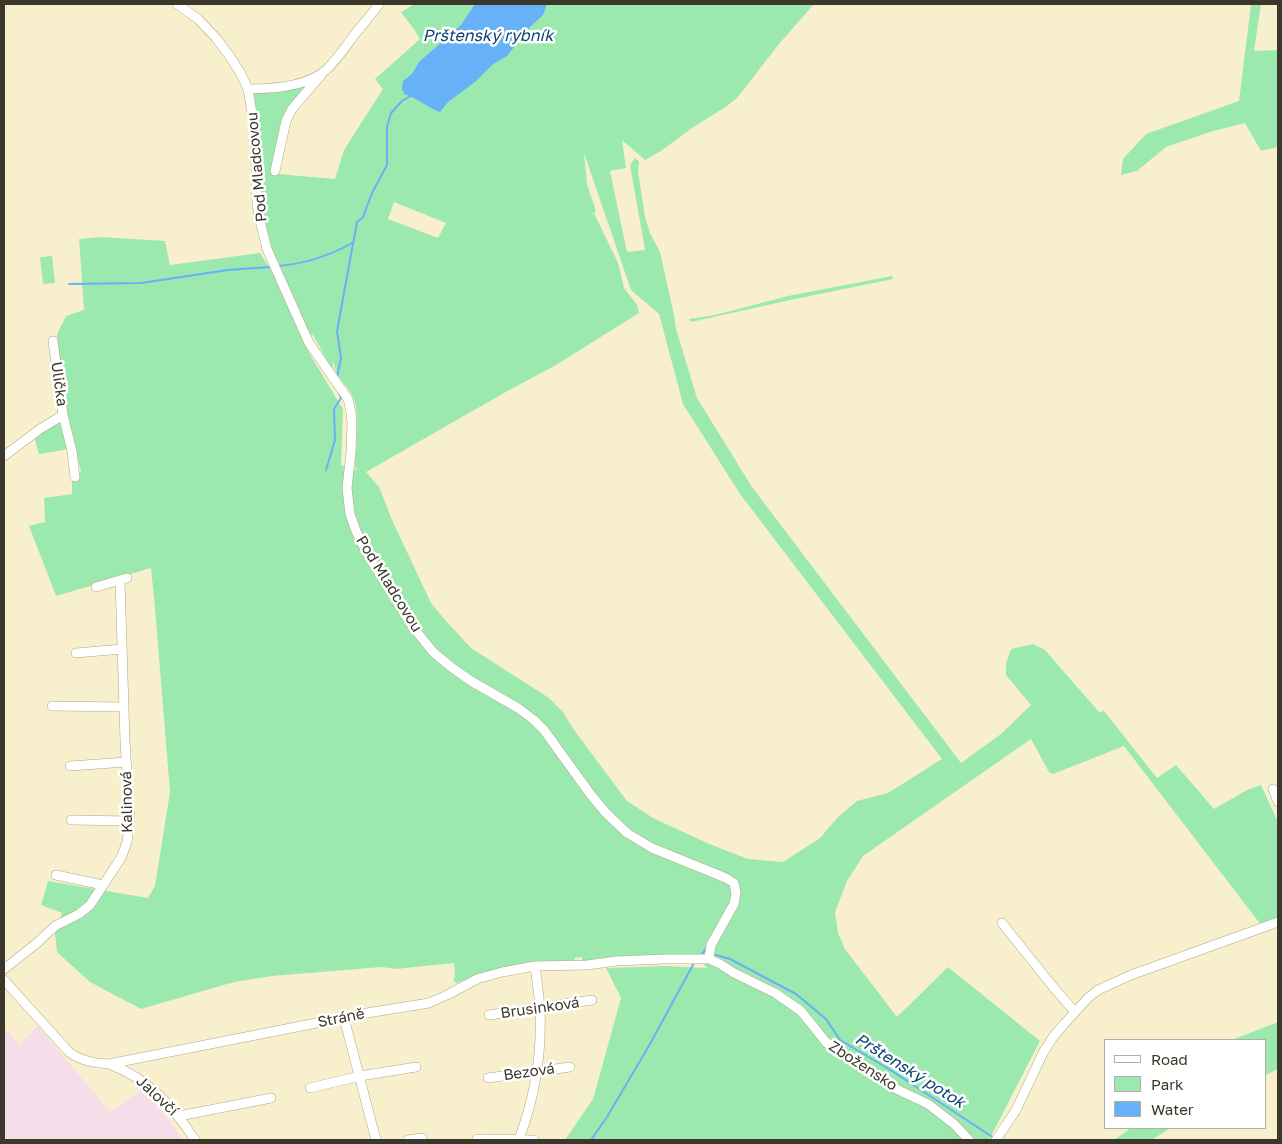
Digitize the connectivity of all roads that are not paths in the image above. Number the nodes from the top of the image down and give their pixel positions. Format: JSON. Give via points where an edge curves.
{"nodes":[{"id":1,"x":177,"y":4,"type":"edge"},
{"id":2,"x":379,"y":4,"type":"edge"},
{"id":3,"x":325,"y":71,"type":"junction"},
{"id":4,"x":248,"y":89,"type":"junction"},
{"id":5,"x":275,"y":171,"type":"dead end"},
{"id":6,"x":53,"y":341,"type":"dead end"},
{"id":7,"x":63,"y":415,"type":"junction"},
{"id":8,"x":4,"y":456,"type":"edge"},
{"id":9,"x":74,"y":477,"type":"dead end"},
{"id":10,"x":96,"y":587,"type":"dead end"},
{"id":11,"x":122,"y":649,"type":"junction"},
{"id":12,"x":76,"y":654,"type":"dead end"},
{"id":13,"x":52,"y":706,"type":"dead end"},
{"id":14,"x":124,"y":707,"type":"junction"},
{"id":15,"x":126,"y":762,"type":"junction"},
{"id":16,"x":70,"y":766,"type":"dead end"},
{"id":17,"x":1274,"y":789,"type":"dead end"},
{"id":18,"x":1278,"y":802,"type":"edge"},
{"id":19,"x":71,"y":820,"type":"dead end"},
{"id":20,"x":130,"y":821,"type":"junction"},
{"id":21,"x":56,"y":875,"type":"dead end"},
{"id":22,"x":103,"y":885,"type":"junction"},
{"id":23,"x":1278,"y":922,"type":"edge"},
{"id":24,"x":1002,"y":923,"type":"dead end"},
{"id":25,"x":709,"y":959,"type":"junction"},
{"id":26,"x":535,"y":966,"type":"junction"},
{"id":27,"x":4,"y":969,"type":"edge"},
{"id":28,"x":4,"y":980,"type":"edge"},
{"id":29,"x":592,"y":1000,"type":"dead end"},
{"id":30,"x":540,"y":1008,"type":"junction"},
{"id":31,"x":1075,"y":1012,"type":"junction"},
{"id":32,"x":488,"y":1015,"type":"dead end"},
{"id":33,"x":344,"y":1018,"type":"junction"},
{"id":34,"x":109,"y":1064,"type":"junction"},
{"id":35,"x":416,"y":1067,"type":"dead end"},
{"id":36,"x":570,"y":1067,"type":"dead end"},
{"id":37,"x":538,"y":1071,"type":"junction"},
{"id":38,"x":360,"y":1076,"type":"junction"},
{"id":39,"x":488,"y":1078,"type":"dead end"},
{"id":40,"x":310,"y":1088,"type":"dead end"},
{"id":41,"x":271,"y":1098,"type":"dead end"},
{"id":42,"x":179,"y":1116,"type":"junction"},
{"id":43,"x":422,"y":1138,"type":"dead end"},
{"id":44,"x":477,"y":1139,"type":"edge"},
{"id":45,"x":519,"y":1139,"type":"edge"},
{"id":46,"x":195,"y":1140,"type":"edge"},
{"id":47,"x":376,"y":1140,"type":"edge"},
{"id":48,"x":408,"y":1140,"type":"edge"},
{"id":49,"x":534,"y":1140,"type":"edge"},
{"id":50,"x":968,"y":1140,"type":"edge"},
{"id":51,"x":996,"y":1140,"type":"edge"}],
"edges":[{"from":1,"to":4,"type":"street","name":"Pod Mladcovou","via":[[216,38],[232,58]]},
{"from":2,"to":3,"type":"street"},
{"from":3,"to":4,"type":"street","via":[[291,86]]},
{"from":3,"to":5,"type":"street","via":[[292,109],[286,121]]},
{"from":4,"to":25,"type":"street","name":"Pod Mladcovou","via":[[256,131],[257,205],[263,236],[310,343],[348,399],[352,412],[347,488],[350,514],[368,555],[413,627],[433,652],[471,681],[534,720],[590,795],[628,833],[652,848],[734,883],[734,904],[711,945]]},
{"from":6,"to":7,"type":"street","name":"Ulička"},
{"from":7,"to":8,"type":"street","name":"Ulička"},
{"from":7,"to":9,"type":"street","via":[[72,451]]},
{"from":10,"to":11,"type":"street","name":"Kalinová","via":[[124,579]]},
{"from":11,"to":12,"type":"street"},
{"from":11,"to":14,"type":"street","name":"Kalinová"},
{"from":13,"to":14,"type":"street"},
{"from":14,"to":15,"type":"street","name":"Kalinová"},
{"from":15,"to":16,"type":"street"},
{"from":15,"to":20,"type":"street","name":"Kalinová"},
{"from":17,"to":18,"type":"street"},
{"from":19,"to":20,"type":"street"},
{"from":20,"to":22,"type":"street","name":"Kalinová","via":[[127,842]]},
{"from":21,"to":22,"type":"street"},
{"from":22,"to":27,"type":"street","name":"Kalinová","via":[[90,905],[55,926]]},
{"from":23,"to":31,"type":"street","via":[[1106,986]]},
{"from":24,"to":31,"type":"street"},
{"from":25,"to":26,"type":"street","name":"Stráně"},
{"from":25,"to":50,"type":"street","name":"Zbožensko","via":[[802,1011],[831,1047],[892,1087],[928,1104],[954,1124]]},
{"from":26,"to":30,"type":"street"},
{"from":26,"to":33,"type":"street","name":"Stráně","via":[[477,979],[429,1003]]},
{"from":28,"to":34,"type":"street","name":"Stráně","via":[[69,1052],[82,1060]]},
{"from":29,"to":30,"type":"street","name":"Brusinková"},
{"from":30,"to":32,"type":"street","name":"Brusinková"},
{"from":30,"to":37,"type":"street"},
{"from":31,"to":51,"type":"street","via":[[1043,1053],[1016,1110]]},
{"from":33,"to":34,"type":"street","name":"Stráně"},
{"from":33,"to":38,"type":"street"},
{"from":34,"to":42,"type":"street","name":"Jalovčí","via":[[133,1074]]},
{"from":35,"to":38,"type":"street"},
{"from":36,"to":37,"type":"street","name":"Bezová"},
{"from":37,"to":39,"type":"street","name":"Bezová"},
{"from":37,"to":45,"type":"street"},
{"from":38,"to":40,"type":"street"},
{"from":38,"to":47,"type":"street"},
{"from":41,"to":42,"type":"street"},
{"from":42,"to":46,"type":"street","name":"Jalovčí"},
{"from":43,"to":48,"type":"street"},
{"from":44,"to":45,"type":"street"},
{"from":45,"to":49,"type":"street"}]}
